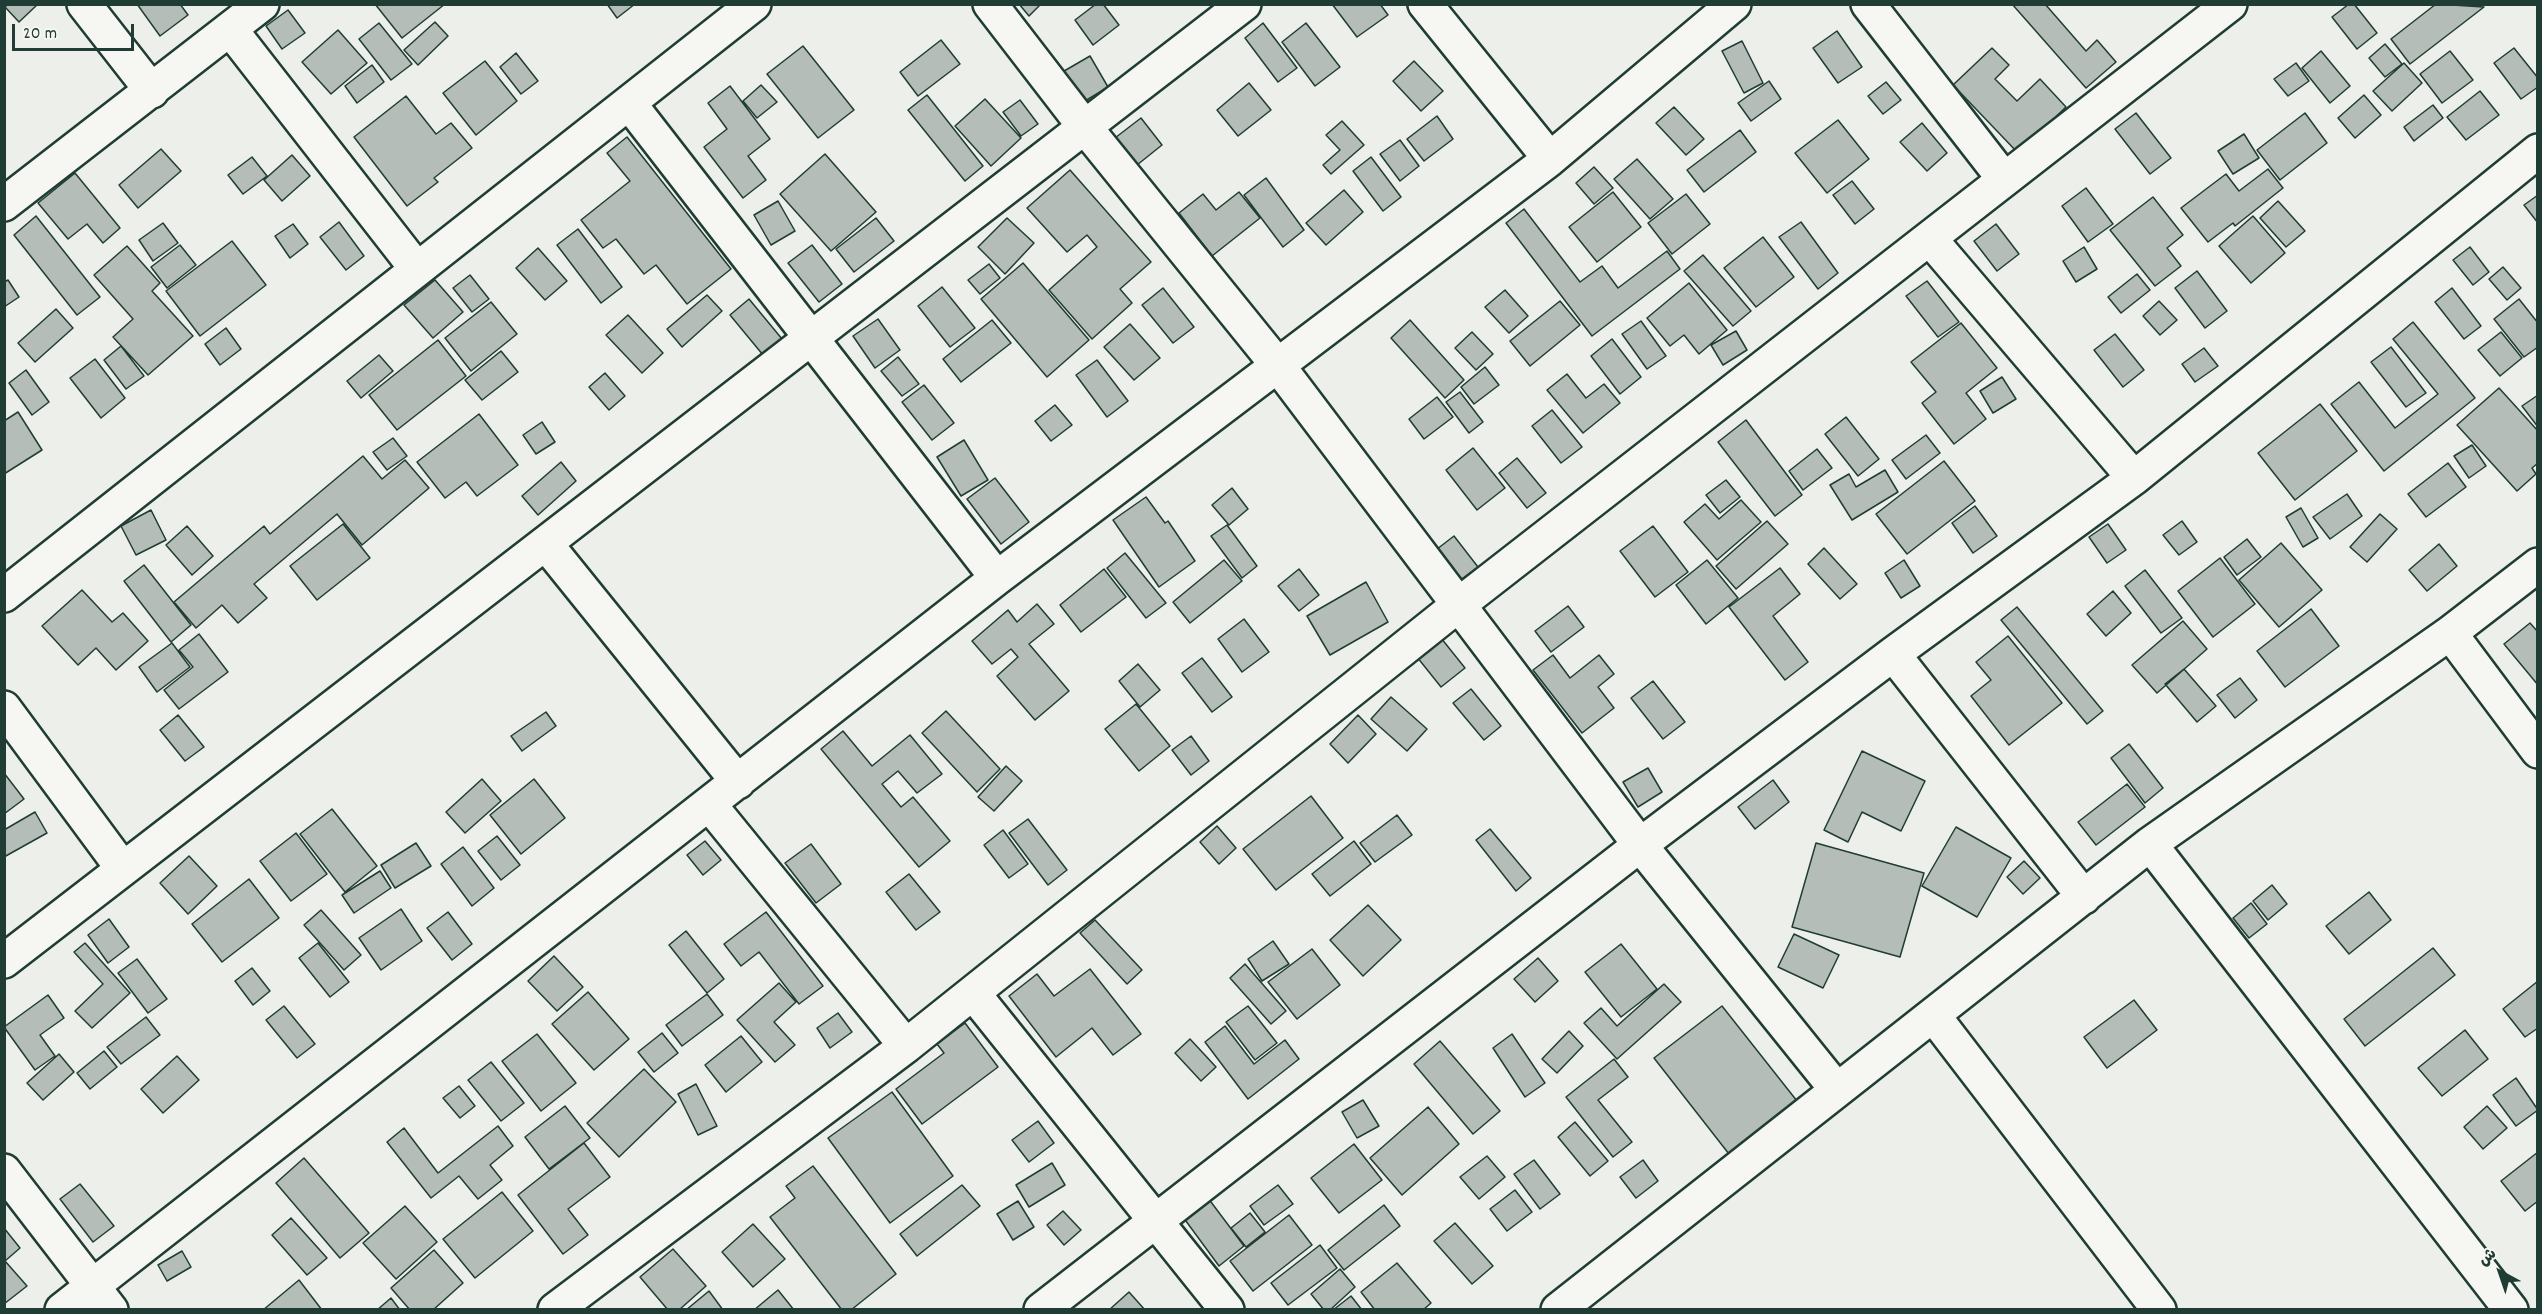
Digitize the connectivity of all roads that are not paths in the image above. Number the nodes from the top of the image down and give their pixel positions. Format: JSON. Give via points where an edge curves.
{"nodes":[{"id":1,"x":84,"y":4,"type":"edge"},
{"id":2,"x":262,"y":4,"type":"edge"},
{"id":3,"x":754,"y":4,"type":"edge"},
{"id":4,"x":990,"y":4,"type":"edge"},
{"id":5,"x":1244,"y":4,"type":"edge"},
{"id":6,"x":1425,"y":4,"type":"edge"},
{"id":7,"x":1734,"y":4,"type":"edge"},
{"id":8,"x":1868,"y":4,"type":"edge"},
{"id":9,"x":2230,"y":4,"type":"edge"},
{"id":10,"x":230,"y":29,"type":"junction"},
{"id":11,"x":152,"y":91,"type":"junction"},
{"id":12,"x":629,"y":102,"type":"junction"},
{"id":13,"x":1084,"y":126,"type":"junction"},
{"id":14,"x":2538,"y":151,"type":"edge"},
{"id":15,"x":1550,"y":159,"type":"junction"},
{"id":16,"x":2004,"y":179,"type":"junction"},
{"id":17,"x":4,"y":204,"type":"edge"},
{"id":18,"x":1930,"y":239,"type":"junction"},
{"id":19,"x":416,"y":268,"type":"junction"},
{"id":20,"x":812,"y":338,"type":"junction"},
{"id":21,"x":1279,"y":367,"type":"junction"},
{"id":22,"x":2134,"y":478,"type":"junction"},
{"id":23,"x":546,"y":544,"type":"junction"},
{"id":24,"x":2538,"y":565,"type":"edge"},
{"id":25,"x":997,"y":578,"type":"junction"},
{"id":26,"x":4,"y":595,"type":"edge"},
{"id":27,"x":1457,"y":606,"type":"junction"},
{"id":28,"x":2450,"y":633,"type":"junction"},
{"id":29,"x":1893,"y":654,"type":"junction"},
{"id":30,"x":4,"y":708,"type":"edge"},
{"id":31,"x":2538,"y":751,"type":"edge"},
{"id":32,"x":738,"y":782,"type":"junction"},
{"id":33,"x":709,"y":804,"type":"junction"},
{"id":34,"x":2150,"y":844,"type":"junction"},
{"id":35,"x":1640,"y":845,"type":"junction"},
{"id":36,"x":123,"y":869,"type":"junction"},
{"id":37,"x":2084,"y":897,"type":"junction"},
{"id":38,"x":4,"y":961,"type":"edge"},
{"id":39,"x":973,"y":993,"type":"junction"},
{"id":40,"x":1933,"y":1015,"type":"junction"},
{"id":41,"x":906,"y":1046,"type":"junction"},
{"id":42,"x":1837,"y":1090,"type":"junction"},
{"id":43,"x":4,"y":1171,"type":"edge"},
{"id":44,"x":1156,"y":1220,"type":"junction"},
{"id":45,"x":102,"y":1298,"type":"edge"},
{"id":46,"x":62,"y":1310,"type":"edge"},
{"id":47,"x":555,"y":1310,"type":"edge"},
{"id":48,"x":1041,"y":1310,"type":"edge"},
{"id":49,"x":1227,"y":1310,"type":"edge"},
{"id":50,"x":1558,"y":1310,"type":"edge"},
{"id":51,"x":2159,"y":1310,"type":"edge"},
{"id":52,"x":2511,"y":1310,"type":"edge"}],
"edges":[{"from":1,"to":11,"type":"street"},
{"from":2,"to":10,"type":"street"},
{"from":3,"to":12,"type":"street"},
{"from":4,"to":13,"type":"street"},
{"from":5,"to":13,"type":"street"},
{"from":6,"to":15,"type":"street"},
{"from":7,"to":15,"type":"street"},
{"from":8,"to":16,"type":"street"},
{"from":9,"to":16,"type":"street"},
{"from":10,"to":11,"type":"street"},
{"from":10,"to":19,"type":"street"},
{"from":11,"to":17,"type":"street"},
{"from":12,"to":19,"type":"street"},
{"from":12,"to":20,"type":"street"},
{"from":13,"to":20,"type":"street"},
{"from":13,"to":21,"type":"street"},
{"from":14,"to":22,"type":"street"},
{"from":15,"to":21,"type":"street"},
{"from":16,"to":18,"type":"street"},
{"from":18,"to":22,"type":"street"},
{"from":18,"to":27,"type":"street"},
{"from":19,"to":26,"type":"street"},
{"from":20,"to":23,"type":"street"},
{"from":20,"to":25,"type":"street"},
{"from":21,"to":25,"type":"street"},
{"from":21,"to":27,"type":"street"},
{"from":22,"to":29,"type":"street"},
{"from":23,"to":32,"type":"street"},
{"from":23,"to":36,"type":"street"},
{"from":24,"to":28,"type":"street"},
{"from":25,"to":32,"type":"street"},
{"from":27,"to":35,"type":"street"},
{"from":27,"to":39,"type":"street"},
{"from":28,"to":31,"type":"street"},
{"from":28,"to":34,"type":"street"},
{"from":29,"to":35,"type":"street"},
{"from":29,"to":37,"type":"street"},
{"from":30,"to":36,"type":"street"},
{"from":32,"to":33,"type":"street"},
{"from":33,"to":41,"type":"street"},
{"from":33,"to":45,"type":"street"},
{"from":34,"to":37,"type":"street"},
{"from":34,"to":52,"type":"street"},
{"from":35,"to":42,"type":"street"},
{"from":35,"to":44,"type":"street"},
{"from":36,"to":38,"type":"street"},
{"from":37,"to":40,"type":"street"},
{"from":39,"to":41,"type":"street"},
{"from":39,"to":44,"type":"street"},
{"from":40,"to":42,"type":"street"},
{"from":40,"to":51,"type":"street"},
{"from":41,"to":47,"type":"street"},
{"from":42,"to":50,"type":"street"},
{"from":43,"to":45,"type":"street"},
{"from":44,"to":48,"type":"street"},
{"from":44,"to":49,"type":"street"},
{"from":45,"to":46,"type":"street"}]}
